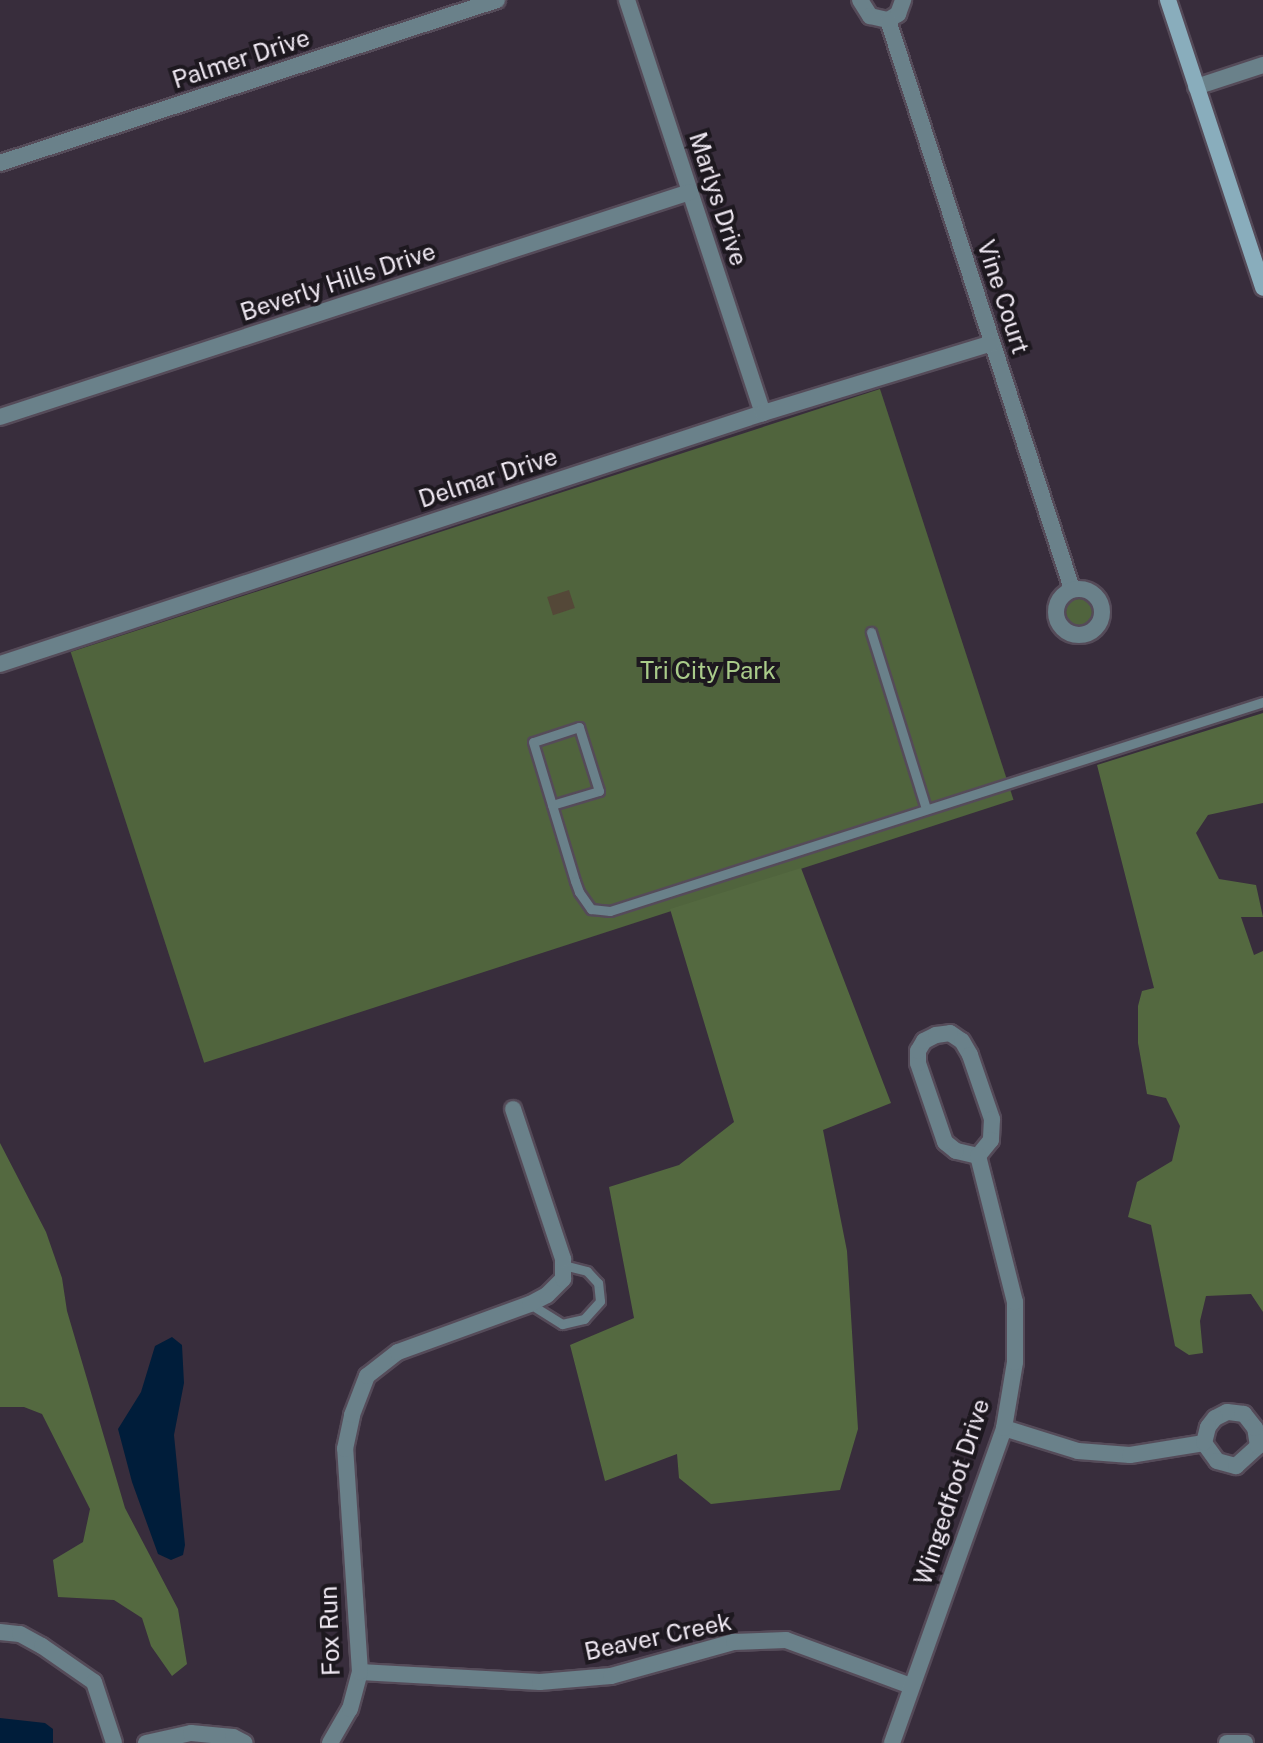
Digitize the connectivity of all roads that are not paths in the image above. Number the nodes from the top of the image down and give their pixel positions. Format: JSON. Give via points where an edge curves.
{"nodes":[{"id":1,"x":497,"y":0,"type":"edge"},
{"id":2,"x":627,"y":0,"type":"edge"},
{"id":3,"x":860,"y":0,"type":"edge"},
{"id":4,"x":903,"y":0,"type":"edge"},
{"id":5,"x":1168,"y":0,"type":"edge"},
{"id":6,"x":888,"y":20,"type":"junction"},
{"id":7,"x":1263,"y":65,"type":"edge"},
{"id":8,"x":1196,"y":87,"type":"junction"},
{"id":9,"x":0,"y":163,"type":"edge"},
{"id":10,"x":690,"y":192,"type":"junction"},
{"id":11,"x":1263,"y":288,"type":"edge"},
{"id":12,"x":992,"y":343,"type":"junction"},
{"id":13,"x":763,"y":413,"type":"junction"},
{"id":14,"x":0,"y":417,"type":"edge"},
{"id":15,"x":1072,"y":589,"type":"dead end"},
{"id":16,"x":871,"y":632,"type":"dead end"},
{"id":17,"x":0,"y":664,"type":"edge"},
{"id":18,"x":1263,"y":702,"type":"edge"},
{"id":19,"x":552,"y":805,"type":"junction"},
{"id":20,"x":926,"y":809,"type":"junction"},
{"id":21,"x":513,"y":1109,"type":"dead end"},
{"id":22,"x":978,"y":1156,"type":"junction"},
{"id":23,"x":563,"y":1265,"type":"junction"},
{"id":24,"x":530,"y":1304,"type":"junction"},
{"id":25,"x":1004,"y":1428,"type":"junction"},
{"id":26,"x":1204,"y":1443,"type":"dead end"},
{"id":27,"x":0,"y":1632,"type":"edge"},
{"id":28,"x":360,"y":1672,"type":"junction"},
{"id":29,"x":911,"y":1686,"type":"junction"},
{"id":30,"x":114,"y":1743,"type":"edge"},
{"id":31,"x":146,"y":1743,"type":"edge"},
{"id":32,"x":245,"y":1743,"type":"edge"},
{"id":33,"x":330,"y":1743,"type":"edge"},
{"id":34,"x":892,"y":1743,"type":"edge"},
{"id":35,"x":1227,"y":1743,"type":"edge"},
{"id":36,"x":1245,"y":1743,"type":"edge"}],
"edges":[{"from":1,"to":9,"type":"street","name":"Palmer Drive"},
{"from":2,"to":10,"type":"street","name":"Marlys Drive"},
{"from":3,"to":6,"type":"street","via":[[870,16]]},
{"from":4,"to":6,"type":"street","via":[[898,14]]},
{"from":5,"to":8,"type":"street"},
{"from":6,"to":12,"type":"street","name":"Vine Court"},
{"from":7,"to":8,"type":"street"},
{"from":8,"to":11,"type":"street"},
{"from":10,"to":13,"type":"street","name":"Marlys Drive"},
{"from":10,"to":14,"type":"street","name":"Beverly Hills Drive"},
{"from":12,"to":13,"type":"street","name":"Delmar Drive"},
{"from":12,"to":15,"type":"street","name":"Vine Court"},
{"from":13,"to":17,"type":"street","name":"Delmar Drive"},
{"from":16,"to":20,"type":"lane"},
{"from":18,"to":20,"type":"lane"},
{"from":19,"to":19,"type":"lane","via":[[533,742],[579,727],[599,791]]},
{"from":19,"to":20,"type":"lane","via":[[579,892],[599,912]]},
{"from":21,"to":23,"type":"street"},
{"from":22,"to":22,"type":"street","via":[[991,1140],[992,1119],[970,1055],[950,1033],[936,1035],[924,1041],[918,1063],[945,1142]]},
{"from":22,"to":25,"type":"street","name":"Wingedfoot Drive","via":[[1015,1302],[1015,1362]]},
{"from":23,"to":24,"type":"street","name":"Fox Run","via":[[563,1279]]},
{"from":23,"to":24,"type":"lane","via":[[587,1271],[598,1283],[600,1301],[584,1319],[562,1324]]},
{"from":24,"to":28,"type":"street","name":"Fox Run","via":[[398,1352],[367,1376],[345,1449]]},
{"from":25,"to":26,"type":"street","via":[[1078,1451],[1130,1455]]},
{"from":25,"to":29,"type":"street","name":"Wingedfoot Drive"},
{"from":27,"to":30,"type":"street","via":[[20,1634],[94,1682]]},
{"from":28,"to":29,"type":"street","name":"Beaver Creek","via":[[540,1682],[611,1676],[734,1642],[786,1640]]},
{"from":28,"to":33,"type":"street","name":"Fox Run","via":[[350,1709]]},
{"from":29,"to":34,"type":"street","name":"Wingedfoot Drive"},
{"from":31,"to":32,"type":"street","via":[[191,1733]]},
{"from":35,"to":36,"type":"street"}]}
